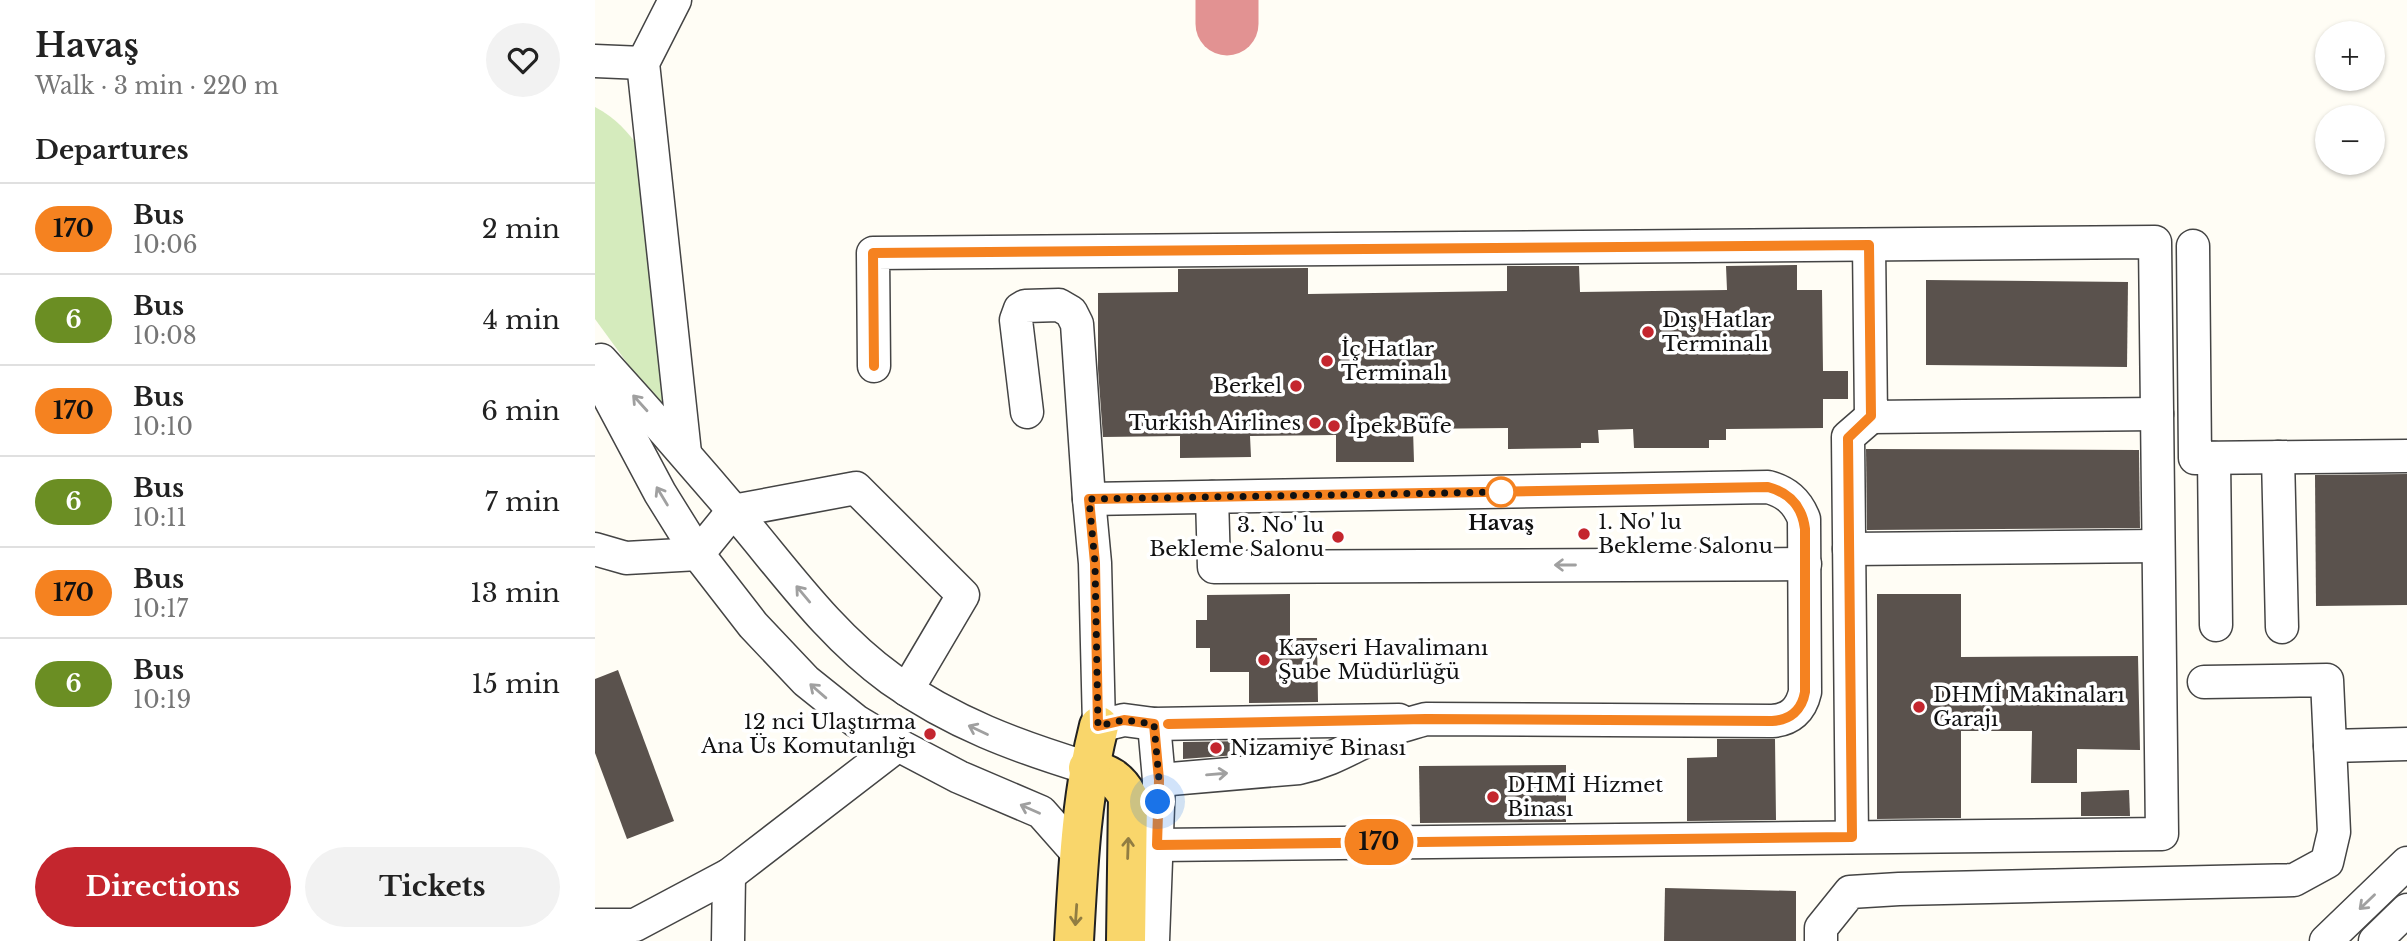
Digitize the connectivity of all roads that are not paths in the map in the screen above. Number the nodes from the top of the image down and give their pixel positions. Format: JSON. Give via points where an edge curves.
{"nodes":[{"id":1,"x":675,"y":0,"type":"edge"},
{"id":2,"x":595,"y":61,"type":"edge"},
{"id":3,"x":643,"y":63,"type":"junction"},
{"id":4,"x":1869,"y":245,"type":"junction"},
{"id":5,"x":2193,"y":246,"type":"dead end"},
{"id":6,"x":595,"y":354,"type":"edge"},
{"id":7,"x":874,"y":366,"type":"dead end"},
{"id":8,"x":595,"y":371,"type":"edge"},
{"id":9,"x":1027,"y":412,"type":"dead end"},
{"id":10,"x":2157,"y":414,"type":"junction"},
{"id":11,"x":1871,"y":416,"type":"junction"},
{"id":12,"x":685,"y":453,"type":"junction"},
{"id":13,"x":2407,"y":456,"type":"edge"},
{"id":14,"x":2278,"y":457,"type":"junction"},
{"id":15,"x":2214,"y":458,"type":"junction"},
{"id":16,"x":1212,"y":497,"type":"junction"},
{"id":17,"x":1089,"y":499,"type":"junction"},
{"id":18,"x":733,"y":511,"type":"junction"},
{"id":19,"x":2158,"y":546,"type":"junction"},
{"id":20,"x":595,"y":549,"type":"edge"},
{"id":21,"x":1849,"y":549,"type":"junction"},
{"id":22,"x":698,"y":554,"type":"junction"},
{"id":23,"x":1805,"y":564,"type":"junction"},
{"id":24,"x":2215,"y":625,"type":"dead end"},
{"id":25,"x":2282,"y":627,"type":"dead end"},
{"id":26,"x":2204,"y":682,"type":"dead end"},
{"id":27,"x":907,"y":690,"type":"junction"},
{"id":28,"x":1426,"y":719,"type":"junction"},
{"id":29,"x":1154,"y":724,"type":"junction"},
{"id":30,"x":1098,"y":726,"type":"junction"},
{"id":31,"x":2407,"y":744,"type":"edge"},
{"id":32,"x":898,"y":746,"type":"junction"},
{"id":33,"x":2330,"y":746,"type":"junction"},
{"id":34,"x":1088,"y":768,"type":"junction"},
{"id":35,"x":1159,"y":780,"type":"junction"},
{"id":36,"x":1852,"y":837,"type":"junction"},
{"id":37,"x":1157,"y":845,"type":"junction"},
{"id":38,"x":1079,"y":855,"type":"junction"},
{"id":39,"x":2407,"y":863,"type":"edge"},
{"id":40,"x":729,"y":875,"type":"junction"},
{"id":41,"x":2407,"y":910,"type":"edge"},
{"id":42,"x":595,"y":925,"type":"edge"},
{"id":43,"x":642,"y":933,"type":"edge"},
{"id":44,"x":2380,"y":939,"type":"edge"},
{"id":45,"x":729,"y":941,"type":"edge"},
{"id":46,"x":1074,"y":941,"type":"edge"},
{"id":47,"x":1126,"y":941,"type":"edge"},
{"id":48,"x":1153,"y":941,"type":"edge"},
{"id":49,"x":1821,"y":941,"type":"edge"},
{"id":50,"x":2326,"y":941,"type":"edge"}],
"edges":[{"from":1,"to":3,"type":"lane"},
{"from":2,"to":3,"type":"lane"},
{"from":3,"to":12,"type":"lane"},
{"from":4,"to":7,"type":"lane","via":[[873,253]]},
{"from":4,"to":10,"type":"lane","via":[[2155,242]]},
{"from":4,"to":11,"type":"lane"},
{"from":5,"to":15,"type":"lane","via":[[2195,458]]},
{"from":12,"to":6,"type":"lane","one_way":true},
{"from":22,"to":8,"type":"lane","one_way":true},
{"from":9,"to":17,"type":"lane","via":[[1016,320],[1025,306],[1059,305],[1071,312],[1077,324]]},
{"from":10,"to":11,"type":"lane"},
{"from":10,"to":19,"type":"lane"},
{"from":11,"to":21,"type":"lane","via":[[1848,438]]},
{"from":12,"to":18,"type":"lane"},
{"from":13,"to":14,"type":"lane"},
{"from":14,"to":15,"type":"lane"},
{"from":14,"to":25,"type":"lane"},
{"from":15,"to":24,"type":"lane"},
{"from":16,"to":17,"type":"lane"},
{"from":16,"to":23,"type":"lane","via":[[1768,487],[1787,495],[1801,510]]},
{"from":23,"to":16,"type":"lane","one_way":true,"via":[[1214,567]]},
{"from":17,"to":30,"type":"lane"},
{"from":18,"to":22,"type":"lane"},
{"from":27,"to":18,"type":"lane","one_way":true,"via":[[833,628]]},
{"from":18,"to":27,"type":"lane","via":[[856,488],[963,595]]},
{"from":19,"to":21,"type":"lane"},
{"from":19,"to":36,"type":"lane","via":[[2162,834]]},
{"from":20,"to":22,"type":"lane","via":[[626,558]]},
{"from":21,"to":36,"type":"lane"},
{"from":32,"to":22,"type":"lane","one_way":true,"via":[[856,721],[806,681],[753,625]]},
{"from":23,"to":28,"type":"lane","via":[[1805,692],[1800,707],[1788,718]]},
{"from":26,"to":33,"type":"lane","via":[[2327,680]]},
{"from":34,"to":27,"type":"lane","one_way":true,"via":[[982,732]]},
{"from":28,"to":29,"type":"lane"},
{"from":35,"to":28,"type":"lane","one_way":true,"via":[[1321,763]]},
{"from":29,"to":30,"type":"lane","via":[[1124,720]]},
{"from":29,"to":35,"type":"lane"},
{"from":30,"to":34,"type":"main road"},
{"from":31,"to":33,"type":"lane"},
{"from":38,"to":32,"type":"lane","one_way":true,"via":[[1041,812]]},
{"from":32,"to":40,"type":"lane"},
{"from":33,"to":49,"type":"lane","via":[[2334,832],[2327,862],[2294,880],[1850,892],[1821,928]]},
{"from":34,"to":38,"type":"main road"},
{"from":47,"to":34,"type":"main road","one_way":true,"via":[[1128,797],[1111,776]]},
{"from":35,"to":37,"type":"lane"},
{"from":36,"to":37,"type":"lane"},
{"from":37,"to":48,"type":"lane"},
{"from":38,"to":46,"type":"main road","one_way":true},
{"from":39,"to":50,"type":"lane","one_way":true},
{"from":40,"to":43,"type":"lane"},
{"from":40,"to":45,"type":"lane"},
{"from":41,"to":44,"type":"lane"},
{"from":42,"to":43,"type":"lane"}]}
